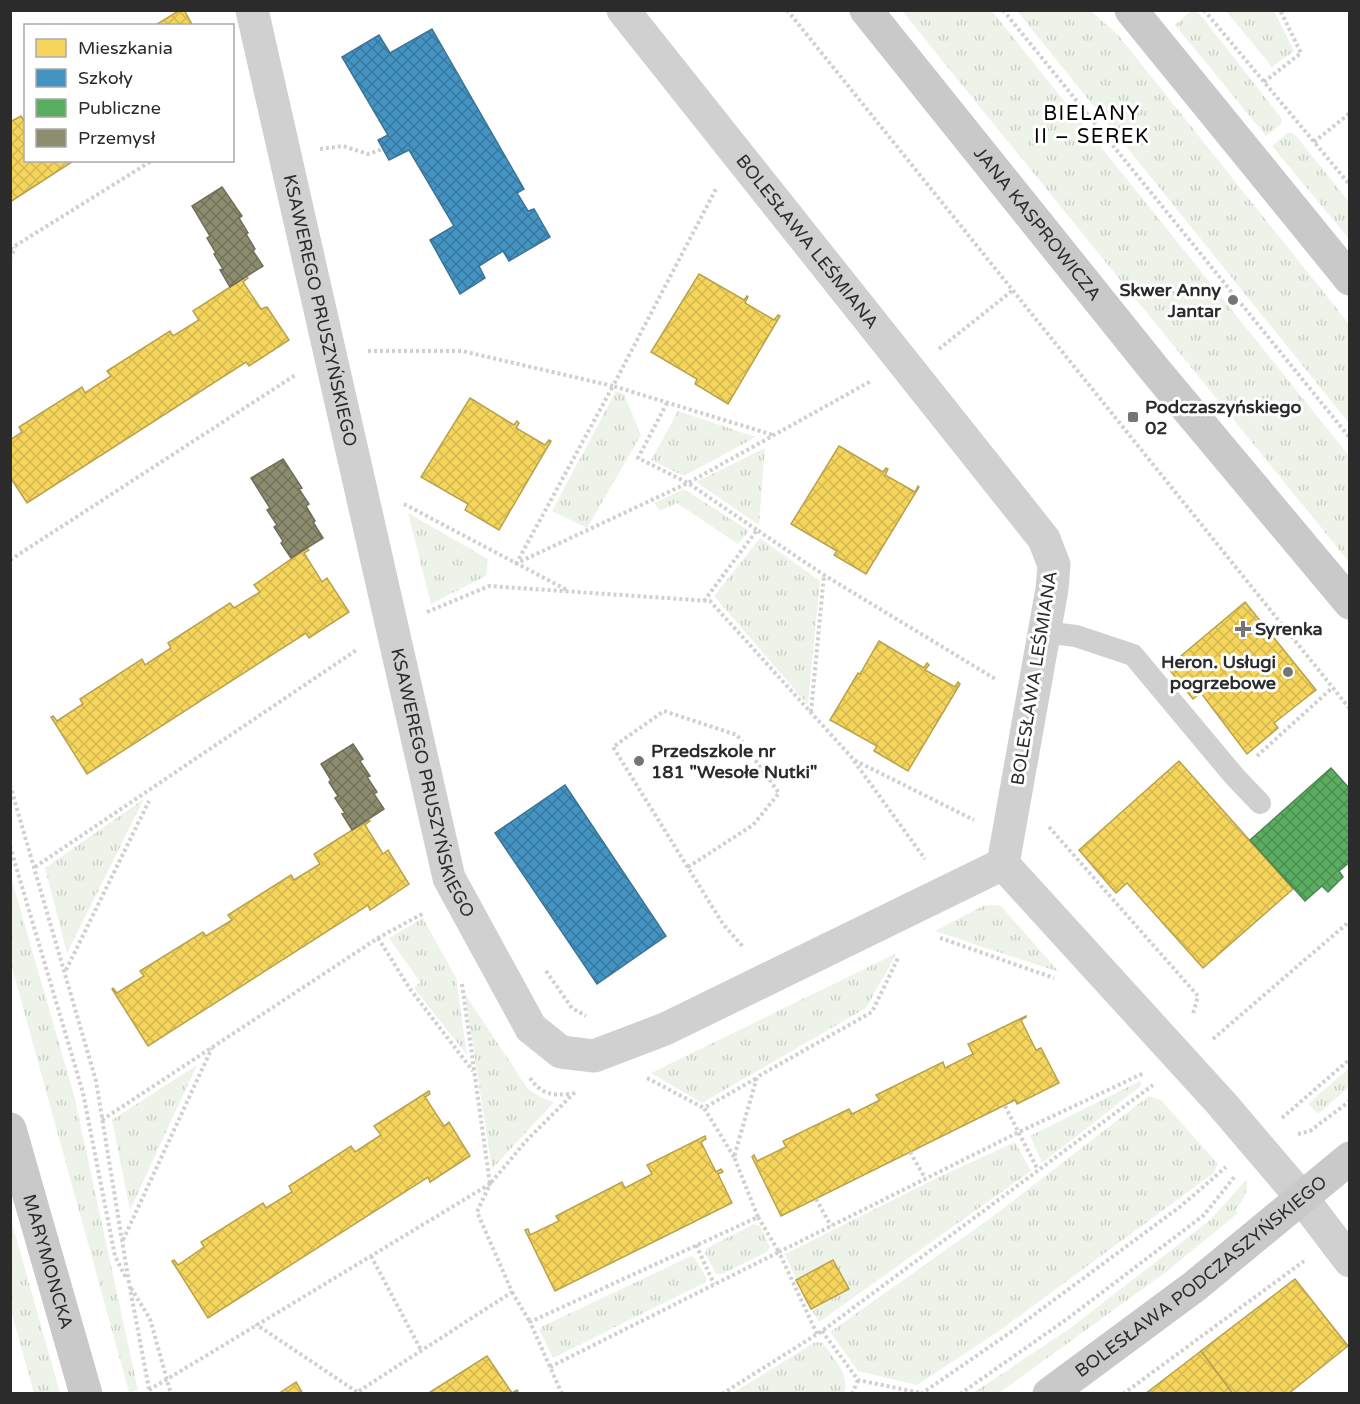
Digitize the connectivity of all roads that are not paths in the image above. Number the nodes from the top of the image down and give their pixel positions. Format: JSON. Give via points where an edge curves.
{"nodes":[{"id":1,"x":252,"y":10,"type":"edge"},
{"id":2,"x":623,"y":10,"type":"edge"},
{"id":3,"x":867,"y":10,"type":"edge"},
{"id":4,"x":1131,"y":10,"type":"edge"},
{"id":5,"x":1350,"y":279,"type":"edge"},
{"id":6,"x":1350,"y":603,"type":"edge"},
{"id":7,"x":1043,"y":632,"type":"junction"},
{"id":8,"x":1260,"y":803,"type":"dead end"},
{"id":9,"x":1003,"y":864,"type":"junction"},
{"id":10,"x":10,"y":1129,"type":"edge"},
{"id":11,"x":1350,"y":1158,"type":"edge"},
{"id":12,"x":1302,"y":1198,"type":"junction"},
{"id":13,"x":1341,"y":1250,"type":"edge"},
{"id":14,"x":86,"y":1394,"type":"edge"},
{"id":15,"x":1049,"y":1394,"type":"edge"}],
"edges":[{"from":1,"to":9,"type":"street","name":"KSAWEREGO PRUSZYŃSKIEGO","via":[[449,878],[531,1028],[561,1052],[594,1056],[665,1029]]},
{"from":2,"to":7,"type":"street","name":"BOLESŁAWA LEŚMIANA","via":[[1044,539],[1054,565]]},
{"from":3,"to":6,"type":"street","name":"JANA KASPROWICZA","via":[[1147,361]]},
{"from":4,"to":5,"type":"street"},
{"from":7,"to":8,"type":"lane","via":[[1076,636],[1133,656]]},
{"from":7,"to":9,"type":"street","name":"BOLESŁAWA LEŚMIANA"},
{"from":9,"to":12,"type":"street","via":[[1221,1103]]},
{"from":10,"to":14,"type":"street","name":"MARYMONCKA"},
{"from":11,"to":12,"type":"street","name":"BOLESŁAWA PODCZASZYŃSKIEGO"},
{"from":12,"to":13,"type":"street"},
{"from":12,"to":15,"type":"street","name":"BOLESŁAWA PODCZASZYŃSKIEGO","via":[[1195,1286]]}]}
